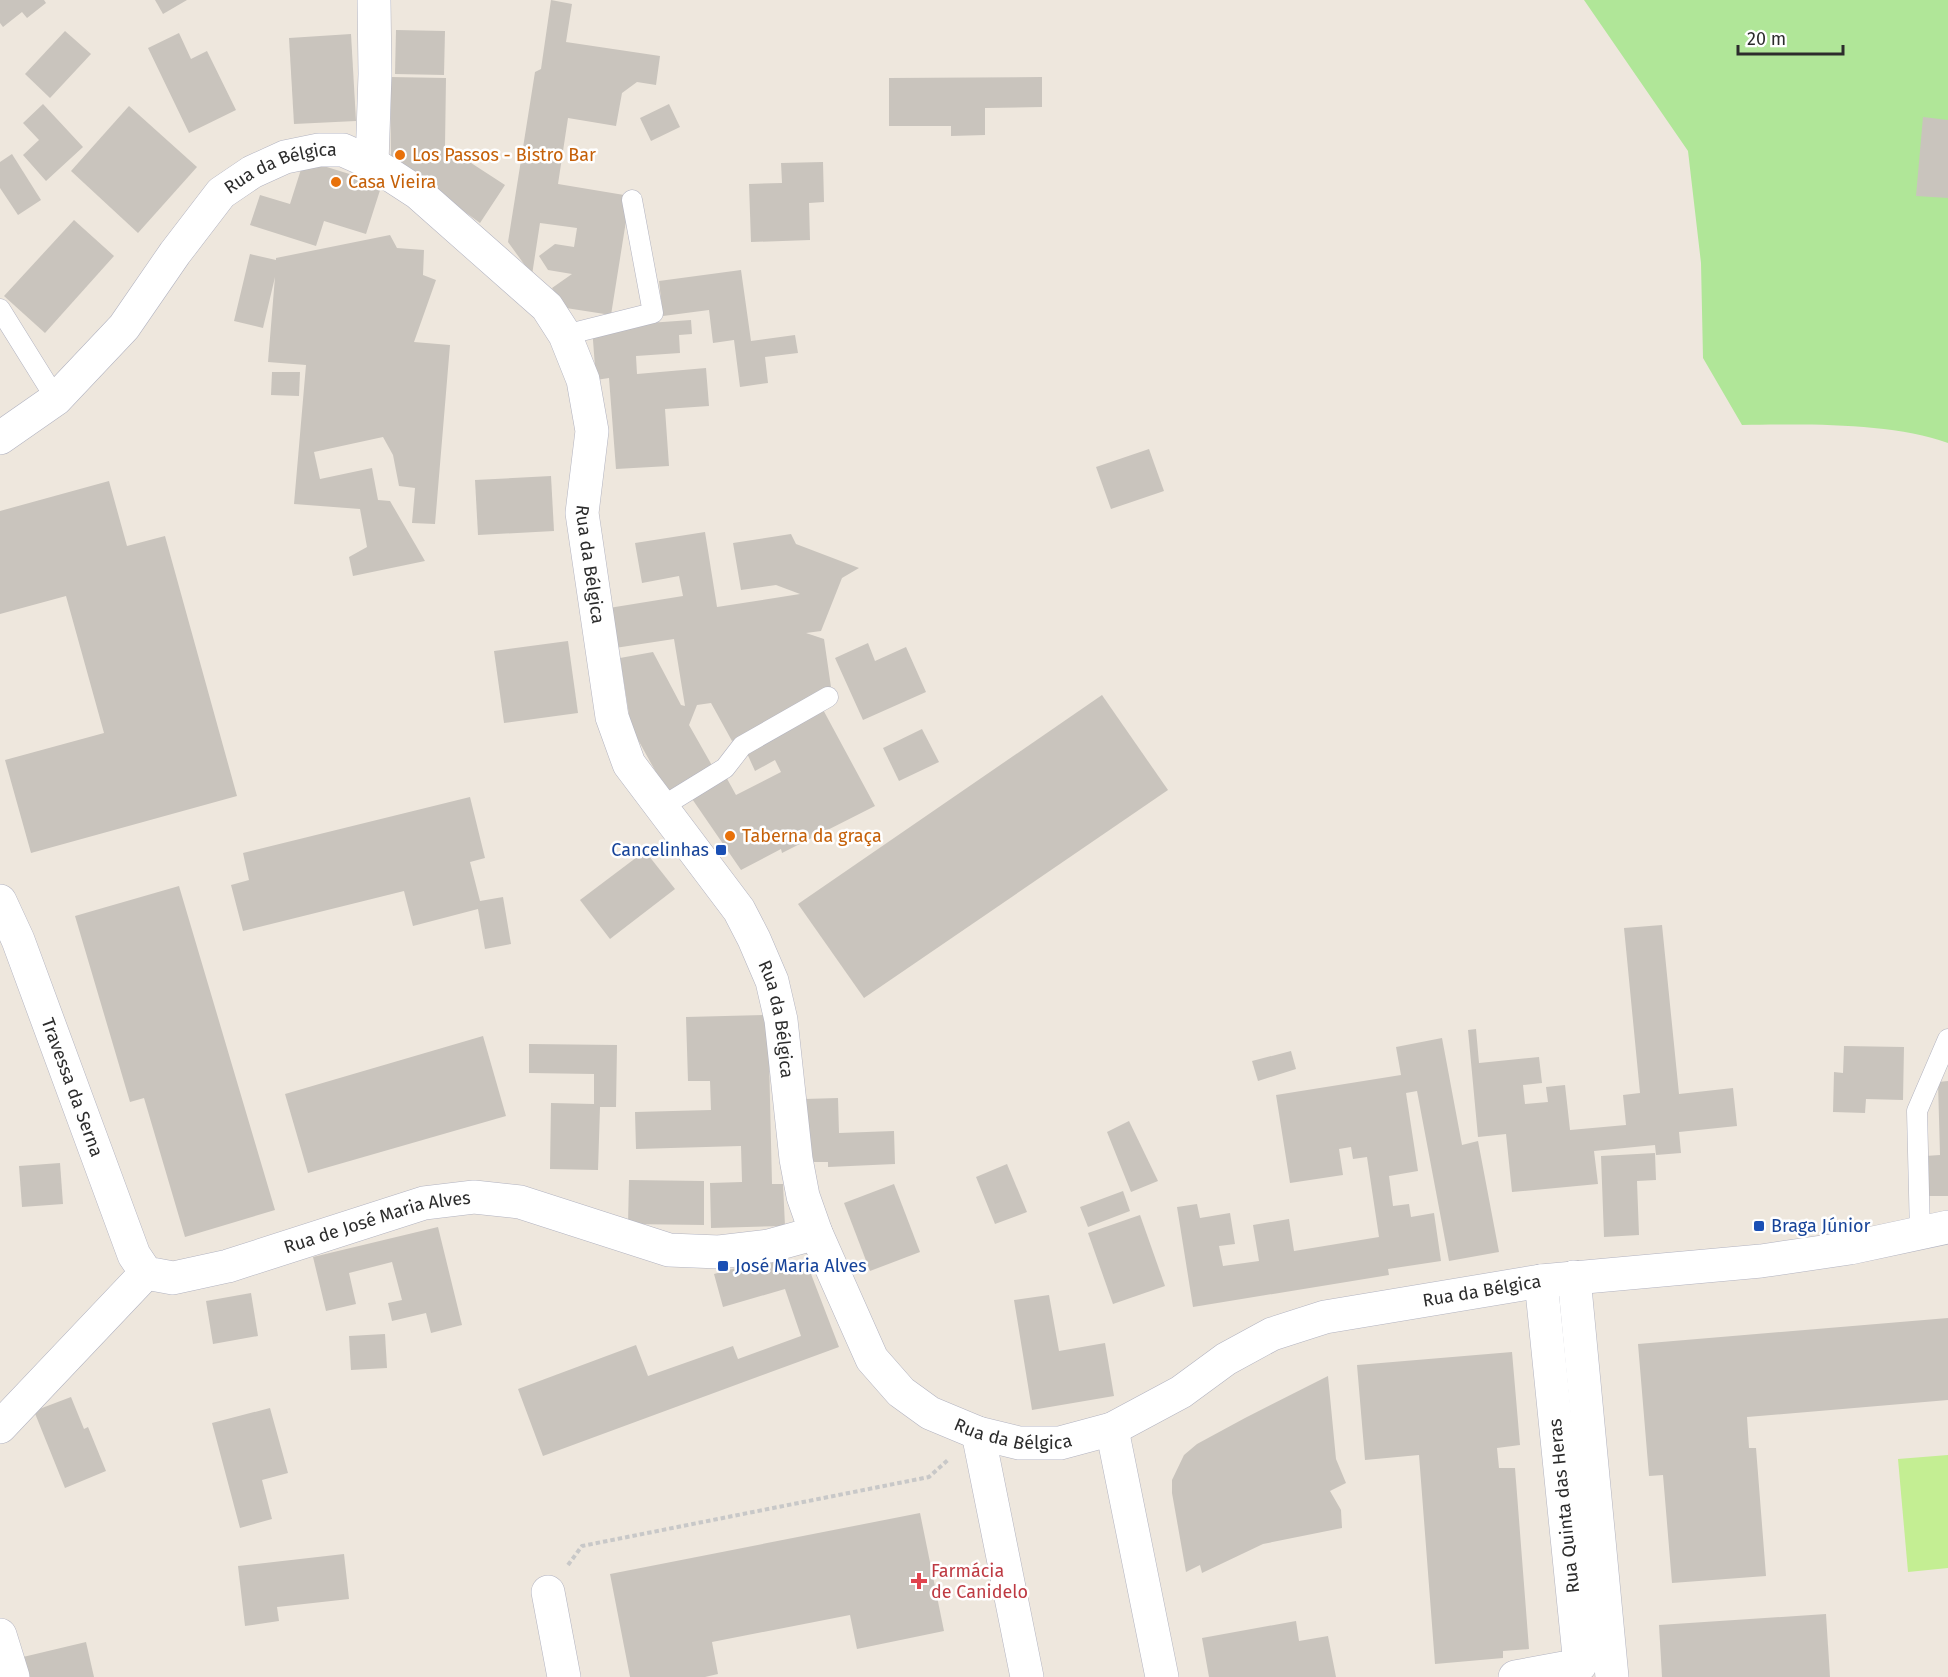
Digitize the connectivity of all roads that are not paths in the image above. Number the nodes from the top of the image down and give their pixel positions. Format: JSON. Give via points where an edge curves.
{"nodes":[{"id":1,"x":374,"y":0,"type":"edge"},
{"id":2,"x":372,"y":163,"type":"junction"},
{"id":3,"x":632,"y":200,"type":"dead end"},
{"id":4,"x":0,"y":309,"type":"edge"},
{"id":5,"x":566,"y":335,"type":"junction"},
{"id":6,"x":56,"y":399,"type":"junction"},
{"id":7,"x":0,"y":438,"type":"edge"},
{"id":8,"x":828,"y":697,"type":"dead end"},
{"id":9,"x":660,"y":808,"type":"junction"},
{"id":10,"x":0,"y":901,"type":"edge"},
{"id":11,"x":1948,"y":1039,"type":"edge"},
{"id":12,"x":1934,"y":1230,"type":"edge"},
{"id":13,"x":816,"y":1233,"type":"junction"},
{"id":14,"x":146,"y":1273,"type":"junction"},
{"id":15,"x":1574,"y":1277,"type":"junction"},
{"id":16,"x":1541,"y":1281,"type":"junction"},
{"id":17,"x":0,"y":1427,"type":"edge"},
{"id":18,"x":1112,"y":1429,"type":"junction"},
{"id":19,"x":978,"y":1433,"type":"junction"},
{"id":20,"x":548,"y":1592,"type":"road end"},
{"id":21,"x":0,"y":1635,"type":"edge"},
{"id":22,"x":13,"y":1677,"type":"edge"},
{"id":23,"x":564,"y":1677,"type":"edge"},
{"id":24,"x":1027,"y":1677,"type":"edge"},
{"id":25,"x":1162,"y":1677,"type":"edge"},
{"id":26,"x":1515,"y":1677,"type":"edge"},
{"id":27,"x":1612,"y":1677,"type":"edge"}],
"edges":[{"from":1,"to":2,"type":"main road"},
{"from":2,"to":5,"type":"main road","name":"Rua da Bélgica","via":[[418,193],[539,299]]},
{"from":2,"to":6,"type":"main road","name":"Rua da Bélgica","via":[[343,150],[307,152],[252,172],[221,193],[124,327]]},
{"from":3,"to":5,"type":"lane","via":[[653,313]]},
{"from":4,"to":6,"type":"lane"},
{"from":5,"to":9,"type":"main road","name":"Rua da Bélgica","via":[[584,380],[592,431],[582,513],[612,717],[629,764]]},
{"from":6,"to":7,"type":"main road","name":"Rua da Bélgica"},
{"from":8,"to":9,"type":"lane","via":[[742,746],[725,768]]},
{"from":9,"to":13,"type":"main road","name":"Rua da Bélgica","via":[[739,910],[772,981],[781,1020],[796,1159]]},
{"from":10,"to":14,"type":"main road","name":"Travessa da Serna","via":[[18,940],[134,1255]]},
{"from":11,"to":12,"type":"lane","via":[[1917,1111]]},
{"from":12,"to":15,"type":"main road","name":"Rua da Bélgica","via":[[1761,1261]]},
{"from":13,"to":14,"type":"main road","name":"Rua de José Maria Alves","via":[[769,1246],[718,1252],[669,1250],[520,1202],[474,1197],[424,1203],[228,1266],[173,1278]]},
{"from":13,"to":19,"type":"main road","name":"Rua da Bélgica","via":[[872,1359],[901,1392],[930,1413]]},
{"from":14,"to":17,"type":"main road"},
{"from":15,"to":16,"type":"main road","name":"Rua da Bélgica"},
{"from":15,"to":27,"type":"main road","name":"Rua Quinta das Heras"},
{"from":16,"to":18,"type":"main road","name":"Rua da Bélgica","via":[[1325,1317],[1272,1334],[1226,1359],[1181,1392]]},
{"from":16,"to":26,"type":"main road","name":"Rua Quinta das Heras","via":[[1580,1665]]},
{"from":18,"to":19,"type":"main road","name":"Rua da Bélgica","via":[[1060,1443],[1019,1443]]},
{"from":18,"to":25,"type":"main road"},
{"from":19,"to":24,"type":"main road"},
{"from":20,"to":23,"type":"main road"},
{"from":21,"to":22,"type":"main road"}]}
